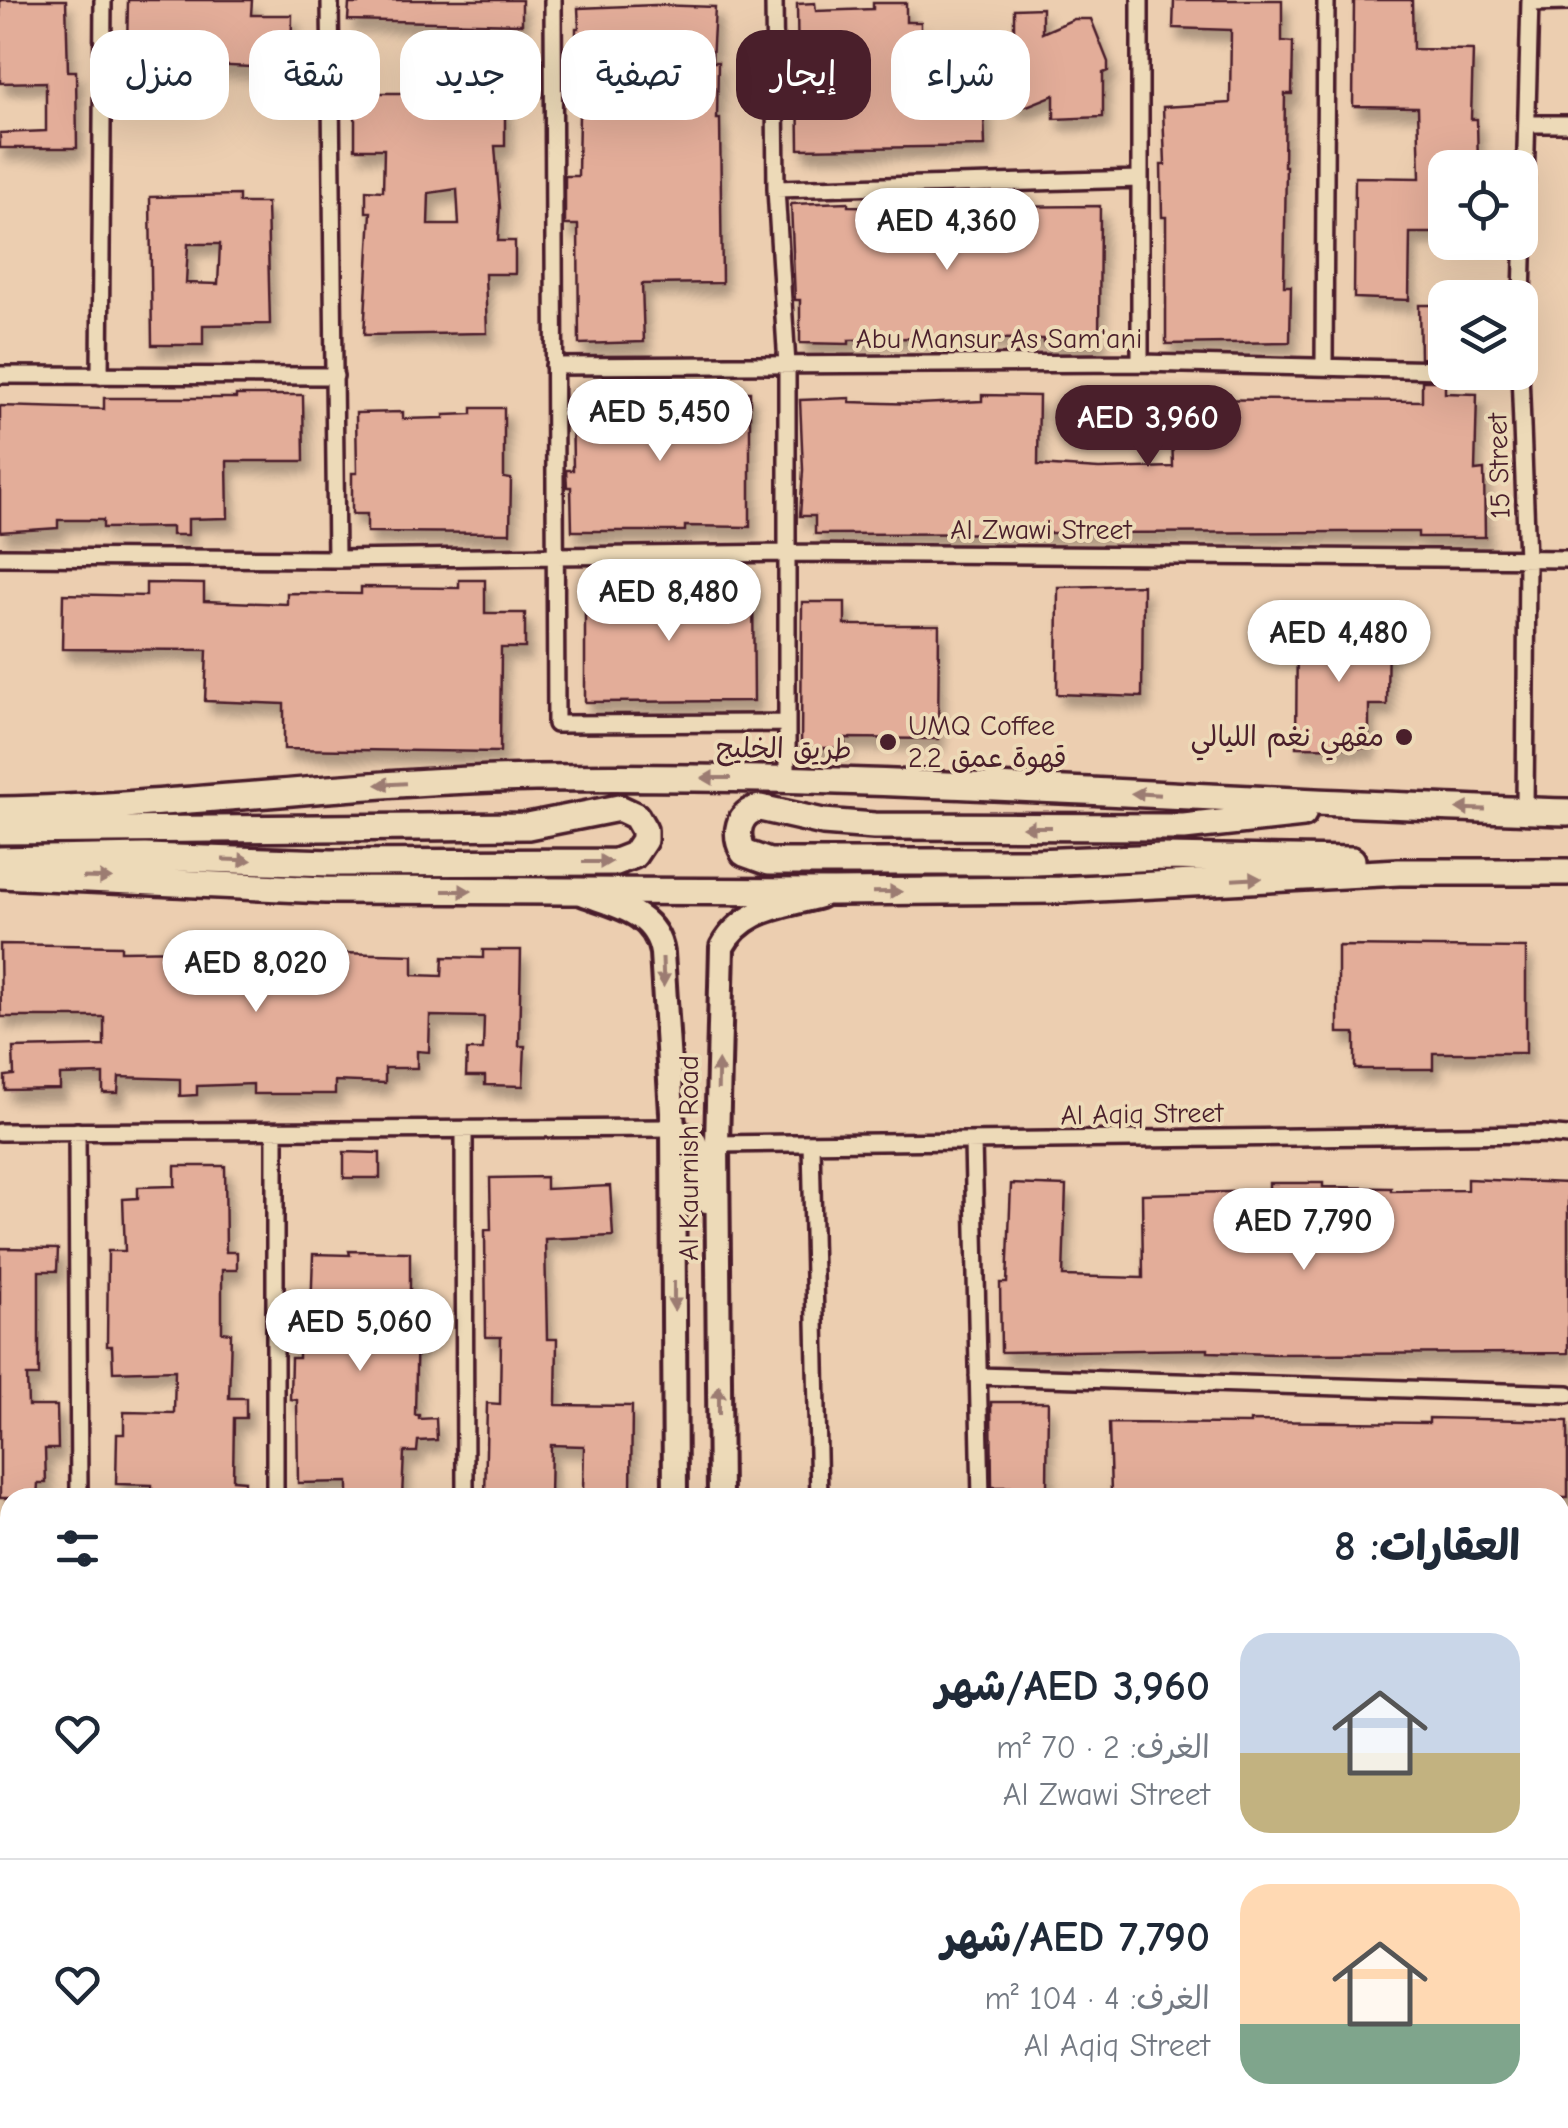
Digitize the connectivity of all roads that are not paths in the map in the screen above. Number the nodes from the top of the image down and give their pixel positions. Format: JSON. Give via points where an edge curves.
{"nodes":[{"id":1,"x":103,"y":0,"type":"edge"},
{"id":2,"x":330,"y":0,"type":"edge"},
{"id":3,"x":553,"y":0,"type":"edge"},
{"id":4,"x":774,"y":0,"type":"edge"},
{"id":5,"x":1140,"y":0,"type":"edge"},
{"id":6,"x":1326,"y":0,"type":"edge"},
{"id":7,"x":1530,"y":1,"type":"edge"},
{"id":8,"x":1568,"y":2,"type":"edge"},
{"id":9,"x":1526,"y":124,"type":"junction"},
{"id":10,"x":1568,"y":124,"type":"edge"},
{"id":11,"x":1140,"y":179,"type":"junction"},
{"id":12,"x":776,"y":188,"type":"junction"},
{"id":13,"x":1522,"y":280,"type":"edge"},
{"id":14,"x":1140,"y":363,"type":"junction"},
{"id":15,"x":787,"y":365,"type":"junction"},
{"id":16,"x":554,"y":366,"type":"junction"},
{"id":17,"x":1324,"y":366,"type":"junction"},
{"id":18,"x":1428,"y":369,"type":"edge"},
{"id":19,"x":0,"y":375,"type":"edge"},
{"id":20,"x":100,"y":376,"type":"junction"},
{"id":21,"x":335,"y":376,"type":"junction"},
{"id":22,"x":1521,"y":390,"type":"edge"},
{"id":23,"x":786,"y":553,"type":"junction"},
{"id":24,"x":0,"y":557,"type":"edge"},
{"id":25,"x":554,"y":558,"type":"junction"},
{"id":26,"x":336,"y":559,"type":"junction"},
{"id":27,"x":1527,"y":559,"type":"junction"},
{"id":28,"x":1568,"y":559,"type":"edge"},
{"id":29,"x":786,"y":723,"type":"junction"},
{"id":30,"x":787,"y":779,"type":"junction"},
{"id":31,"x":1378,"y":806,"type":"junction"},
{"id":32,"x":0,"y":810,"type":"edge"},
{"id":33,"x":1525,"y":810,"type":"junction"},
{"id":34,"x":1568,"y":812,"type":"edge"},
{"id":35,"x":0,"y":831,"type":"edge"},
{"id":36,"x":0,"y":860,"type":"edge"},
{"id":37,"x":1486,"y":872,"type":"junction"},
{"id":38,"x":1568,"y":872,"type":"edge"},
{"id":39,"x":0,"y":875,"type":"edge"},
{"id":40,"x":576,"y":891,"type":"junction"},
{"id":41,"x":833,"y":892,"type":"junction"},
{"id":42,"x":673,"y":1128,"type":"junction"},
{"id":43,"x":276,"y":1130,"type":"junction"},
{"id":44,"x":464,"y":1130,"type":"junction"},
{"id":45,"x":0,"y":1132,"type":"edge"},
{"id":46,"x":76,"y":1132,"type":"junction"},
{"id":47,"x":1568,"y":1136,"type":"edge"},
{"id":48,"x":973,"y":1142,"type":"junction"},
{"id":49,"x":717,"y":1144,"type":"junction"},
{"id":50,"x":811,"y":1144,"type":"junction"},
{"id":51,"x":719,"y":1284,"type":"junction"},
{"id":52,"x":978,"y":1376,"type":"junction"},
{"id":53,"x":1568,"y":1394,"type":"edge"},
{"id":54,"x":80,"y":1488,"type":"edge"},
{"id":55,"x":275,"y":1488,"type":"edge"},
{"id":56,"x":466,"y":1488,"type":"edge"},
{"id":57,"x":675,"y":1488,"type":"edge"},
{"id":58,"x":720,"y":1488,"type":"edge"},
{"id":59,"x":819,"y":1488,"type":"edge"},
{"id":60,"x":981,"y":1488,"type":"edge"}],
"edges":[{"from":1,"to":20,"type":"street"},
{"from":2,"to":21,"type":"street"},
{"from":3,"to":16,"type":"street"},
{"from":4,"to":12,"type":"street"},
{"from":5,"to":11,"type":"street"},
{"from":6,"to":17,"type":"street"},
{"from":7,"to":8,"type":"street"},
{"from":7,"to":9,"type":"street","name":"15 Street"},
{"from":9,"to":10,"type":"street"},
{"from":9,"to":13,"type":"street","name":"15 Street"},
{"from":11,"to":12,"type":"street"},
{"from":11,"to":14,"type":"street"},
{"from":12,"to":15,"type":"street"},
{"from":14,"to":15,"type":"street","name":"Abu Mansur As Sam'ani"},
{"from":14,"to":17,"type":"street","name":"Abu Mansur As Sam'ani"},
{"from":15,"to":16,"type":"street","name":"Abu Mansur As Sam'ani"},
{"from":15,"to":23,"type":"street"},
{"from":16,"to":25,"type":"street"},
{"from":17,"to":18,"type":"street","name":"Abu Mansur As Sam'ani"},
{"from":19,"to":20,"type":"street"},
{"from":20,"to":21,"type":"street"},
{"from":21,"to":26,"type":"street"},
{"from":22,"to":27,"type":"street","name":"15 Street"},
{"from":23,"to":25,"type":"street","name":"Al Zwawi Street"},
{"from":23,"to":27,"type":"street","name":"Al Zwawi Street"},
{"from":23,"to":29,"type":"street"},
{"from":24,"to":26,"type":"street","name":"Al Zwawi Street"},
{"from":25,"to":26,"type":"street","name":"Al Zwawi Street"},
{"from":25,"to":29,"type":"street","via":[[556,724]]},
{"from":27,"to":28,"type":"street","name":"Al Zwawi Street"},
{"from":27,"to":33,"type":"street","name":"15 Street"},
{"from":29,"to":30,"type":"street"},
{"from":31,"to":30,"type":"main road","name":"طريق الخليج","one_way":true},
{"from":30,"to":32,"type":"main road","name":"طريق الخليج","one_way":true,"via":[[457,780]]},
{"from":33,"to":31,"type":"main road","name":"طريق الخليج","one_way":true},
{"from":31,"to":37,"type":"main road","one_way":true,"via":[[1184,827],[874,826],[760,808],[741,822],[738,840],[744,854],[768,862],[1328,857]]},
{"from":33,"to":34,"type":"main road","name":"طريق الخليج"},
{"from":36,"to":35,"type":"main road","one_way":true,"via":[[616,862],[634,855],[644,830],[636,816],[619,808],[528,826]]},
{"from":37,"to":38,"type":"main road"},
{"from":41,"to":37,"type":"main road","one_way":true,"via":[[1078,890]]},
{"from":39,"to":40,"type":"main road","one_way":true,"via":[[325,890]]},
{"from":40,"to":41,"type":"main road"},
{"from":40,"to":42,"type":"street","name":"Al Kaurnish Road","one_way":true,"via":[[635,913],[660,938]]},
{"from":49,"to":41,"type":"street","name":"Al Kaurnish Road","one_way":true,"via":[[722,947],[750,915]]},
{"from":42,"to":44,"type":"street"},
{"from":42,"to":51,"type":"street","via":[[695,1142]]},
{"from":42,"to":57,"type":"street","name":"Al Kaurnish Road","one_way":true},
{"from":43,"to":44,"type":"street"},
{"from":43,"to":46,"type":"street"},
{"from":43,"to":55,"type":"street"},
{"from":44,"to":56,"type":"street"},
{"from":45,"to":46,"type":"street"},
{"from":46,"to":54,"type":"street"},
{"from":47,"to":48,"type":"street","name":"Al Aqiq Street"},
{"from":48,"to":50,"type":"street","name":"Al Aqiq Street"},
{"from":48,"to":52,"type":"street"},
{"from":49,"to":50,"type":"street","name":"Al Aqiq Street"},
{"from":49,"to":51,"type":"street","name":"Al Kaurnish Road"},
{"from":50,"to":59,"type":"street"},
{"from":58,"to":51,"type":"street","name":"Al Kaurnish Road","one_way":true},
{"from":52,"to":53,"type":"street"},
{"from":52,"to":60,"type":"street"}]}
